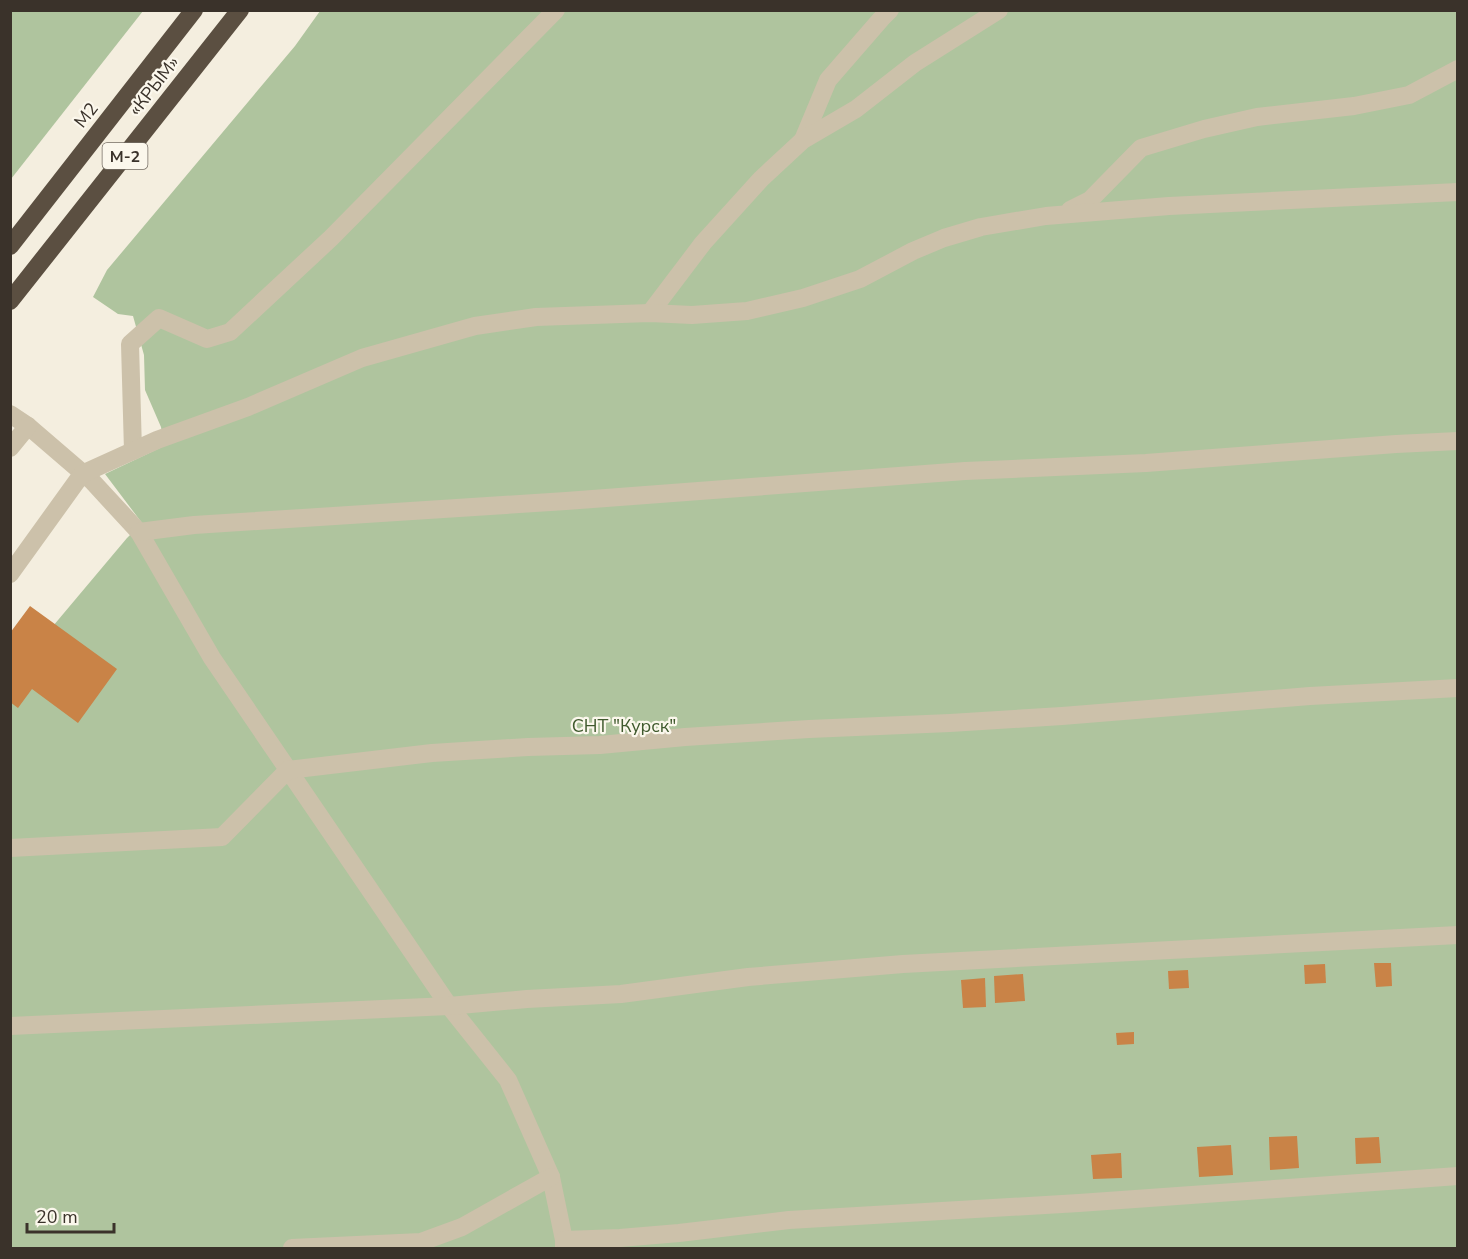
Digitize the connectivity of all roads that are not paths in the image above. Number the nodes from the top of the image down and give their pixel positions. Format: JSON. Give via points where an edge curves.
{"nodes":[{"id":1,"x":194,"y":10,"type":"edge"},
{"id":2,"x":240,"y":10,"type":"edge"},
{"id":3,"x":556,"y":10,"type":"edge"},
{"id":4,"x":890,"y":10,"type":"edge"},
{"id":5,"x":999,"y":10,"type":"edge"},
{"id":6,"x":1458,"y":69,"type":"edge"},
{"id":7,"x":803,"y":140,"type":"junction"},
{"id":8,"x":1458,"y":192,"type":"edge"},
{"id":9,"x":1059,"y":215,"type":"junction"},
{"id":10,"x":10,"y":246,"type":"edge"},
{"id":11,"x":10,"y":301,"type":"edge"},
{"id":12,"x":650,"y":313,"type":"junction"},
{"id":13,"x":10,"y":414,"type":"edge"},
{"id":14,"x":28,"y":426,"type":"junction"},
{"id":15,"x":1458,"y":441,"type":"edge"},
{"id":16,"x":10,"y":448,"type":"edge"},
{"id":17,"x":133,"y":451,"type":"junction"},
{"id":18,"x":82,"y":474,"type":"junction"},
{"id":19,"x":139,"y":532,"type":"junction"},
{"id":20,"x":10,"y":573,"type":"edge"},
{"id":21,"x":1458,"y":688,"type":"edge"},
{"id":22,"x":288,"y":770,"type":"junction"},
{"id":23,"x":10,"y":848,"type":"edge"},
{"id":24,"x":1458,"y":935,"type":"edge"},
{"id":25,"x":449,"y":1006,"type":"junction"},
{"id":26,"x":10,"y":1026,"type":"edge"},
{"id":27,"x":1458,"y":1176,"type":"edge"},
{"id":28,"x":551,"y":1177,"type":"junction"},
{"id":29,"x":564,"y":1244,"type":"edge"},
{"id":30,"x":292,"y":1248,"type":"edge"}],
"edges":[{"from":1,"to":10,"type":"highway","name":"М2"},
{"from":2,"to":11,"type":"highway","name":"«КРЫМ»","number":"М-2"},
{"from":3,"to":17,"type":"street","via":[[331,238],[230,332],[207,339],[159,318],[130,344]]},
{"from":4,"to":7,"type":"street","via":[[828,80]]},
{"from":5,"to":7,"type":"street","via":[[915,63],[856,109]]},
{"from":6,"to":9,"type":"street","via":[[1409,95],[1354,106],[1257,117],[1141,148],[1090,200]]},
{"from":7,"to":12,"type":"street","via":[[703,243]]},
{"from":8,"to":9,"type":"street"},
{"from":9,"to":12,"type":"street","via":[[981,227],[944,238],[860,279],[792,301],[747,311]]},
{"from":12,"to":17,"type":"street","via":[[536,317],[476,326],[362,358]]},
{"from":13,"to":14,"type":"street"},
{"from":14,"to":16,"type":"street"},
{"from":14,"to":18,"type":"street"},
{"from":15,"to":19,"type":"street","via":[[1146,463],[965,471]]},
{"from":17,"to":18,"type":"street"},
{"from":18,"to":19,"type":"street"},
{"from":18,"to":20,"type":"street"},
{"from":19,"to":22,"type":"street","via":[[212,658]]},
{"from":21,"to":22,"type":"street","via":[[1062,716],[442,752]]},
{"from":22,"to":23,"type":"street","via":[[222,837]]},
{"from":22,"to":25,"type":"street"},
{"from":24,"to":25,"type":"street","via":[[903,964],[748,977],[621,994]]},
{"from":25,"to":26,"type":"street"},
{"from":25,"to":28,"type":"street","via":[[508,1080]]},
{"from":27,"to":29,"type":"street","via":[[800,1219]]},
{"from":28,"to":29,"type":"street"},
{"from":28,"to":30,"type":"street","via":[[462,1227],[422,1242]]}]}
